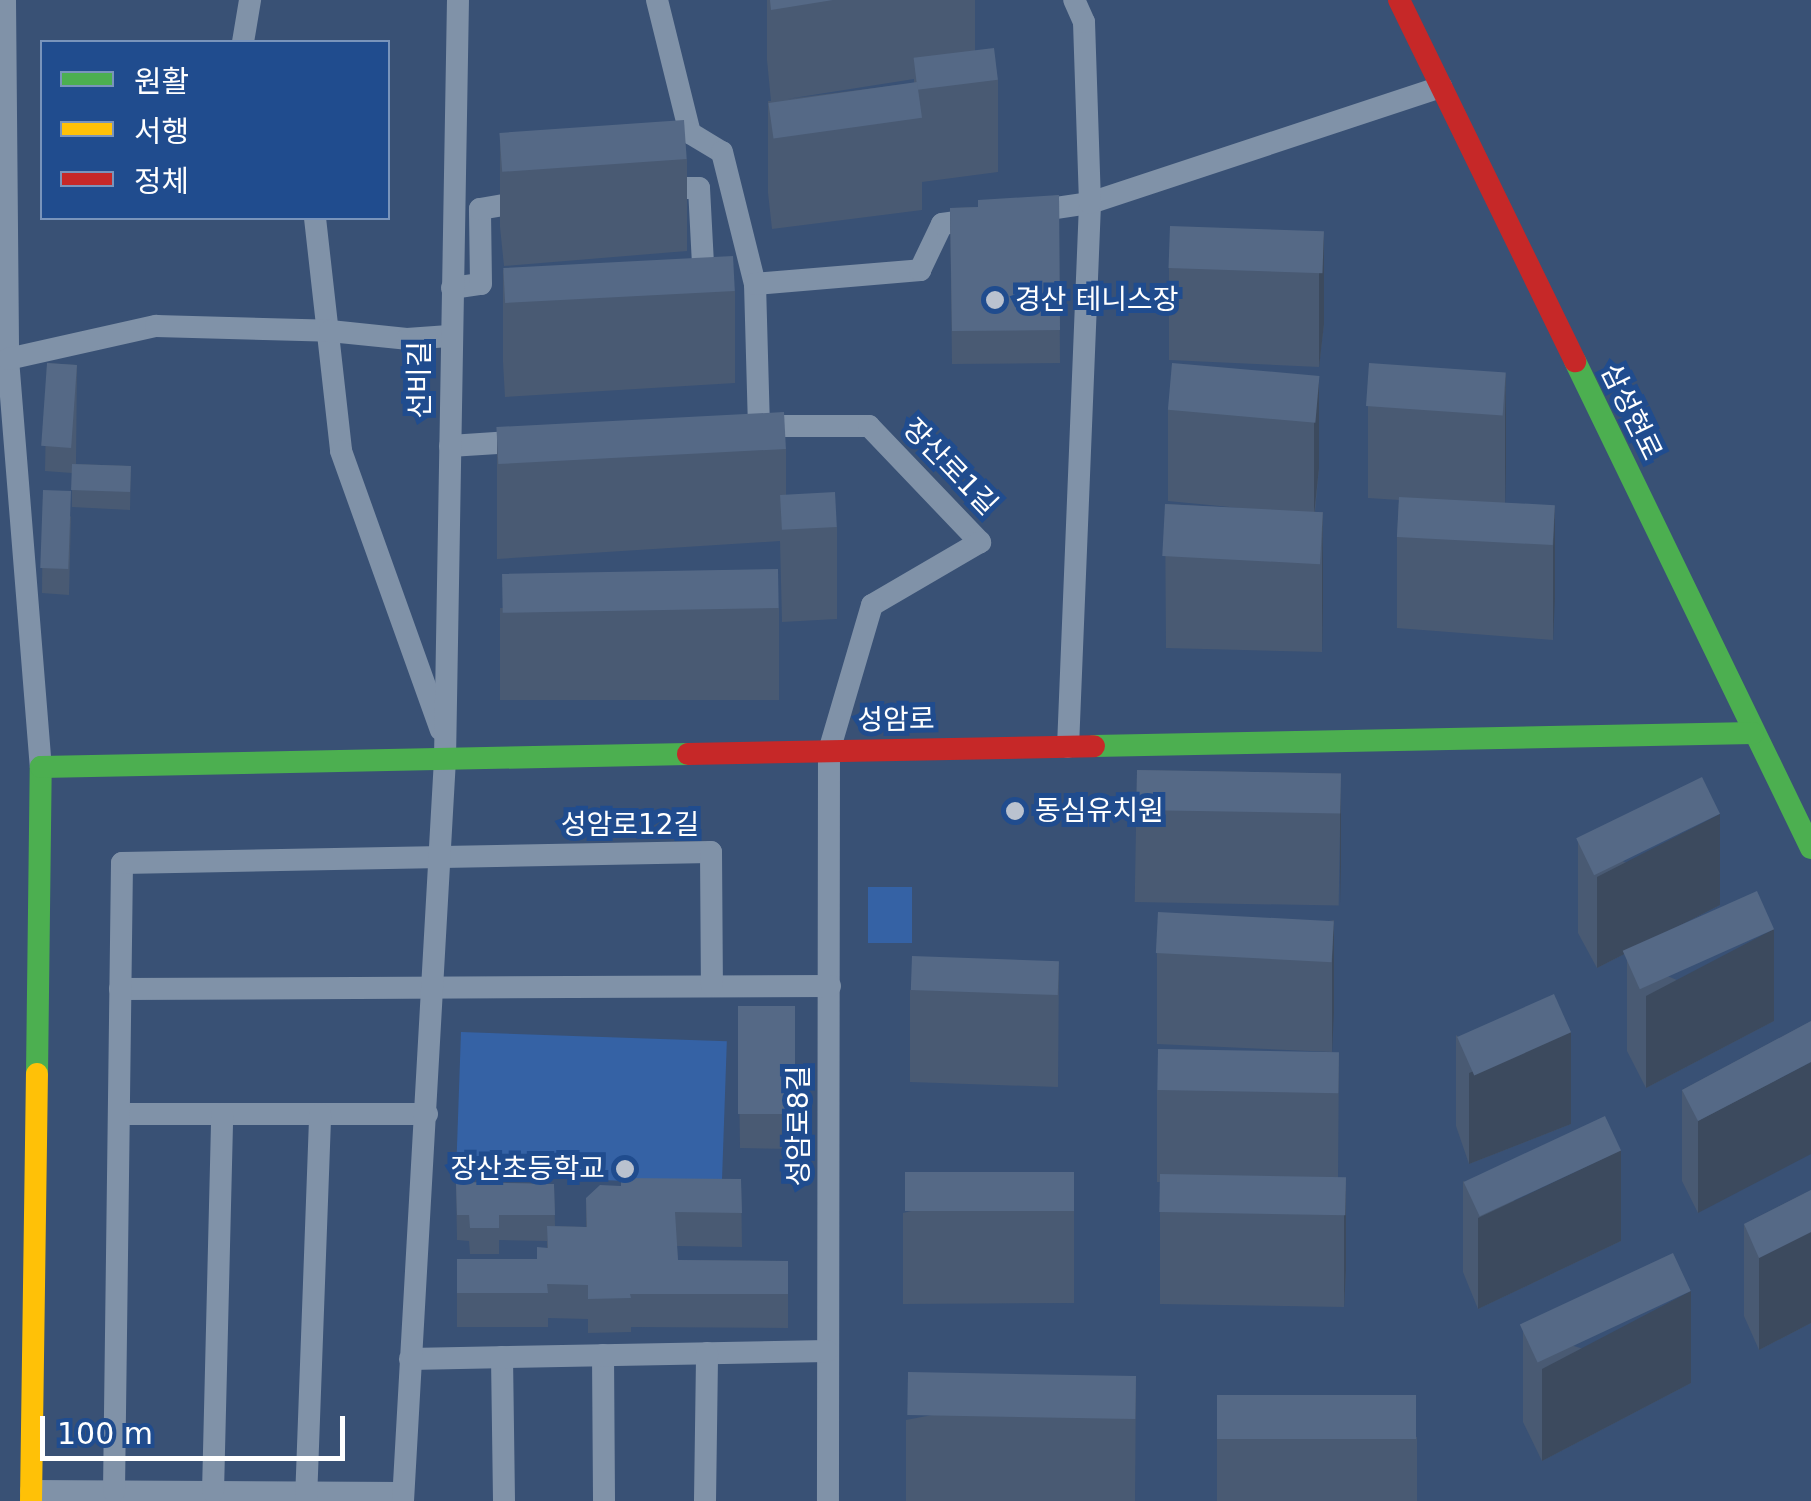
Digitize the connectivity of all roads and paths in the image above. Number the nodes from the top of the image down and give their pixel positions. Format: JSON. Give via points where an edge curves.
{"nodes":[{"id":1,"x":5,"y":0,"type":"edge"},
{"id":2,"x":250,"y":0,"type":"edge"},
{"id":3,"x":458,"y":0,"type":"edge"},
{"id":4,"x":657,"y":0,"type":"edge"},
{"id":5,"x":1074,"y":0,"type":"edge"},
{"id":6,"x":1399,"y":0,"type":"edge"},
{"id":7,"x":243,"y":40,"type":"edge"},
{"id":8,"x":1441,"y":87,"type":"junction"},
{"id":9,"x":642,"y":188,"type":"edge"},
{"id":10,"x":551,"y":197,"type":"edge"},
{"id":11,"x":1090,"y":203,"type":"junction"},
{"id":12,"x":314,"y":220,"type":"edge"},
{"id":13,"x":755,"y":284,"type":"junction"},
{"id":14,"x":452,"y":288,"type":"junction"},
{"id":15,"x":705,"y":300,"type":"edge"},
{"id":16,"x":330,"y":330,"type":"junction"},
{"id":17,"x":449,"y":336,"type":"junction"},
{"id":18,"x":8,"y":359,"type":"junction"},
{"id":19,"x":759,"y":426,"type":"junction"},
{"id":20,"x":721,"y":428,"type":"edge"},
{"id":21,"x":547,"y":440,"type":"edge"},
{"id":22,"x":450,"y":446,"type":"junction"},
{"id":23,"x":980,"y":542,"type":"joint"},
{"id":24,"x":1753,"y":733,"type":"junction"},
{"id":25,"x":1068,"y":747,"type":"junction"},
{"id":26,"x":445,"y":751,"type":"junction"},
{"id":27,"x":829,"y":751,"type":"junction"},
{"id":28,"x":41,"y":767,"type":"junction"},
{"id":29,"x":1811,"y":848,"type":"edge"},
{"id":30,"x":440,"y":856,"type":"junction"},
{"id":31,"x":712,"y":986,"type":"junction"},
{"id":32,"x":830,"y":986,"type":"junction"},
{"id":33,"x":434,"y":987,"type":"junction"},
{"id":34,"x":120,"y":988,"type":"junction"},
{"id":35,"x":119,"y":1114,"type":"junction"},
{"id":36,"x":222,"y":1114,"type":"junction"},
{"id":37,"x":320,"y":1114,"type":"junction"},
{"id":38,"x":428,"y":1114,"type":"junction"},
{"id":39,"x":827,"y":1351,"type":"junction"},
{"id":40,"x":707,"y":1354,"type":"junction"},
{"id":41,"x":603,"y":1356,"type":"junction"},
{"id":42,"x":502,"y":1357,"type":"junction"},
{"id":43,"x":410,"y":1359,"type":"junction"},
{"id":44,"x":114,"y":1491,"type":"junction"},
{"id":45,"x":213,"y":1492,"type":"junction"},
{"id":46,"x":31,"y":1496,"type":"edge"},
{"id":47,"x":306,"y":1497,"type":"edge"},
{"id":48,"x":403,"y":1497,"type":"edge"},
{"id":49,"x":504,"y":1501,"type":"edge"},
{"id":50,"x":604,"y":1501,"type":"edge"},
{"id":51,"x":705,"y":1501,"type":"edge"},
{"id":52,"x":828,"y":1501,"type":"edge"}],
"edges":[{"from":1,"to":18,"type":"street"},
{"from":2,"to":7,"type":"street"},
{"from":3,"to":14,"type":"street","name":"선비길"},
{"from":4,"to":13,"type":"street","via":[[683,137],[722,152]]},
{"from":5,"to":11,"type":"street","via":[[1084,22]]},
{"from":6,"to":8,"type":"street","name":"삼성현로"},
{"from":8,"to":11,"type":"street"},
{"from":8,"to":24,"type":"street","name":"삼성현로"},
{"from":9,"to":15,"type":"street","via":[[699,188]]},
{"from":10,"to":14,"type":"street","via":[[480,208],[480,284]]},
{"from":11,"to":13,"type":"street","via":[[942,224],[920,270]]},
{"from":11,"to":25,"type":"street"},
{"from":12,"to":16,"type":"street"},
{"from":13,"to":19,"type":"street"},
{"from":14,"to":17,"type":"street","name":"선비길"},
{"from":16,"to":17,"type":"street","via":[[368,337]]},
{"from":16,"to":18,"type":"street","via":[[156,326]]},
{"from":16,"to":26,"type":"street","via":[[341,451]]},
{"from":17,"to":22,"type":"street","name":"선비길"},
{"from":18,"to":28,"type":"street"},
{"from":19,"to":20,"type":"street","name":"장산로1길"},
{"from":19,"to":23,"type":"street","name":"장산로1길","via":[[870,426]]},
{"from":21,"to":22,"type":"street"},
{"from":22,"to":26,"type":"street","name":"선비길"},
{"from":23,"to":27,"type":"street","name":"성암로8길","via":[[872,606]]},
{"from":24,"to":25,"type":"street","name":"성암로"},
{"from":24,"to":29,"type":"street","name":"삼성현로"},
{"from":25,"to":27,"type":"street","name":"성암로"},
{"from":26,"to":27,"type":"street","name":"성암로"},
{"from":26,"to":28,"type":"street","name":"성암로"},
{"from":26,"to":30,"type":"street"},
{"from":27,"to":32,"type":"street","name":"성암로8길"},
{"from":28,"to":46,"type":"street"},
{"from":30,"to":31,"type":"street","name":"성암로12길","via":[[710,852]]},
{"from":30,"to":33,"type":"street"},
{"from":30,"to":34,"type":"street","name":"성암로12길","via":[[122,863]]},
{"from":31,"to":32,"type":"street"},
{"from":31,"to":33,"type":"street"},
{"from":32,"to":39,"type":"street","name":"성암로8길"},
{"from":33,"to":34,"type":"street"},
{"from":33,"to":38,"type":"street"},
{"from":34,"to":35,"type":"street"},
{"from":35,"to":36,"type":"street"},
{"from":35,"to":44,"type":"street"},
{"from":36,"to":37,"type":"street"},
{"from":36,"to":45,"type":"street"},
{"from":37,"to":38,"type":"street"},
{"from":37,"to":47,"type":"street"},
{"from":38,"to":43,"type":"street"},
{"from":39,"to":40,"type":"street"},
{"from":39,"to":52,"type":"street","name":"성암로8길"},
{"from":40,"to":41,"type":"street"},
{"from":40,"to":51,"type":"street"},
{"from":41,"to":42,"type":"street"},
{"from":41,"to":50,"type":"street"},
{"from":42,"to":43,"type":"street"},
{"from":42,"to":49,"type":"street"},
{"from":43,"to":48,"type":"street"},
{"from":44,"to":45,"type":"street"},
{"from":44,"to":46,"type":"street"},
{"from":45,"to":47,"type":"street"},
{"from":47,"to":48,"type":"street"}]}
